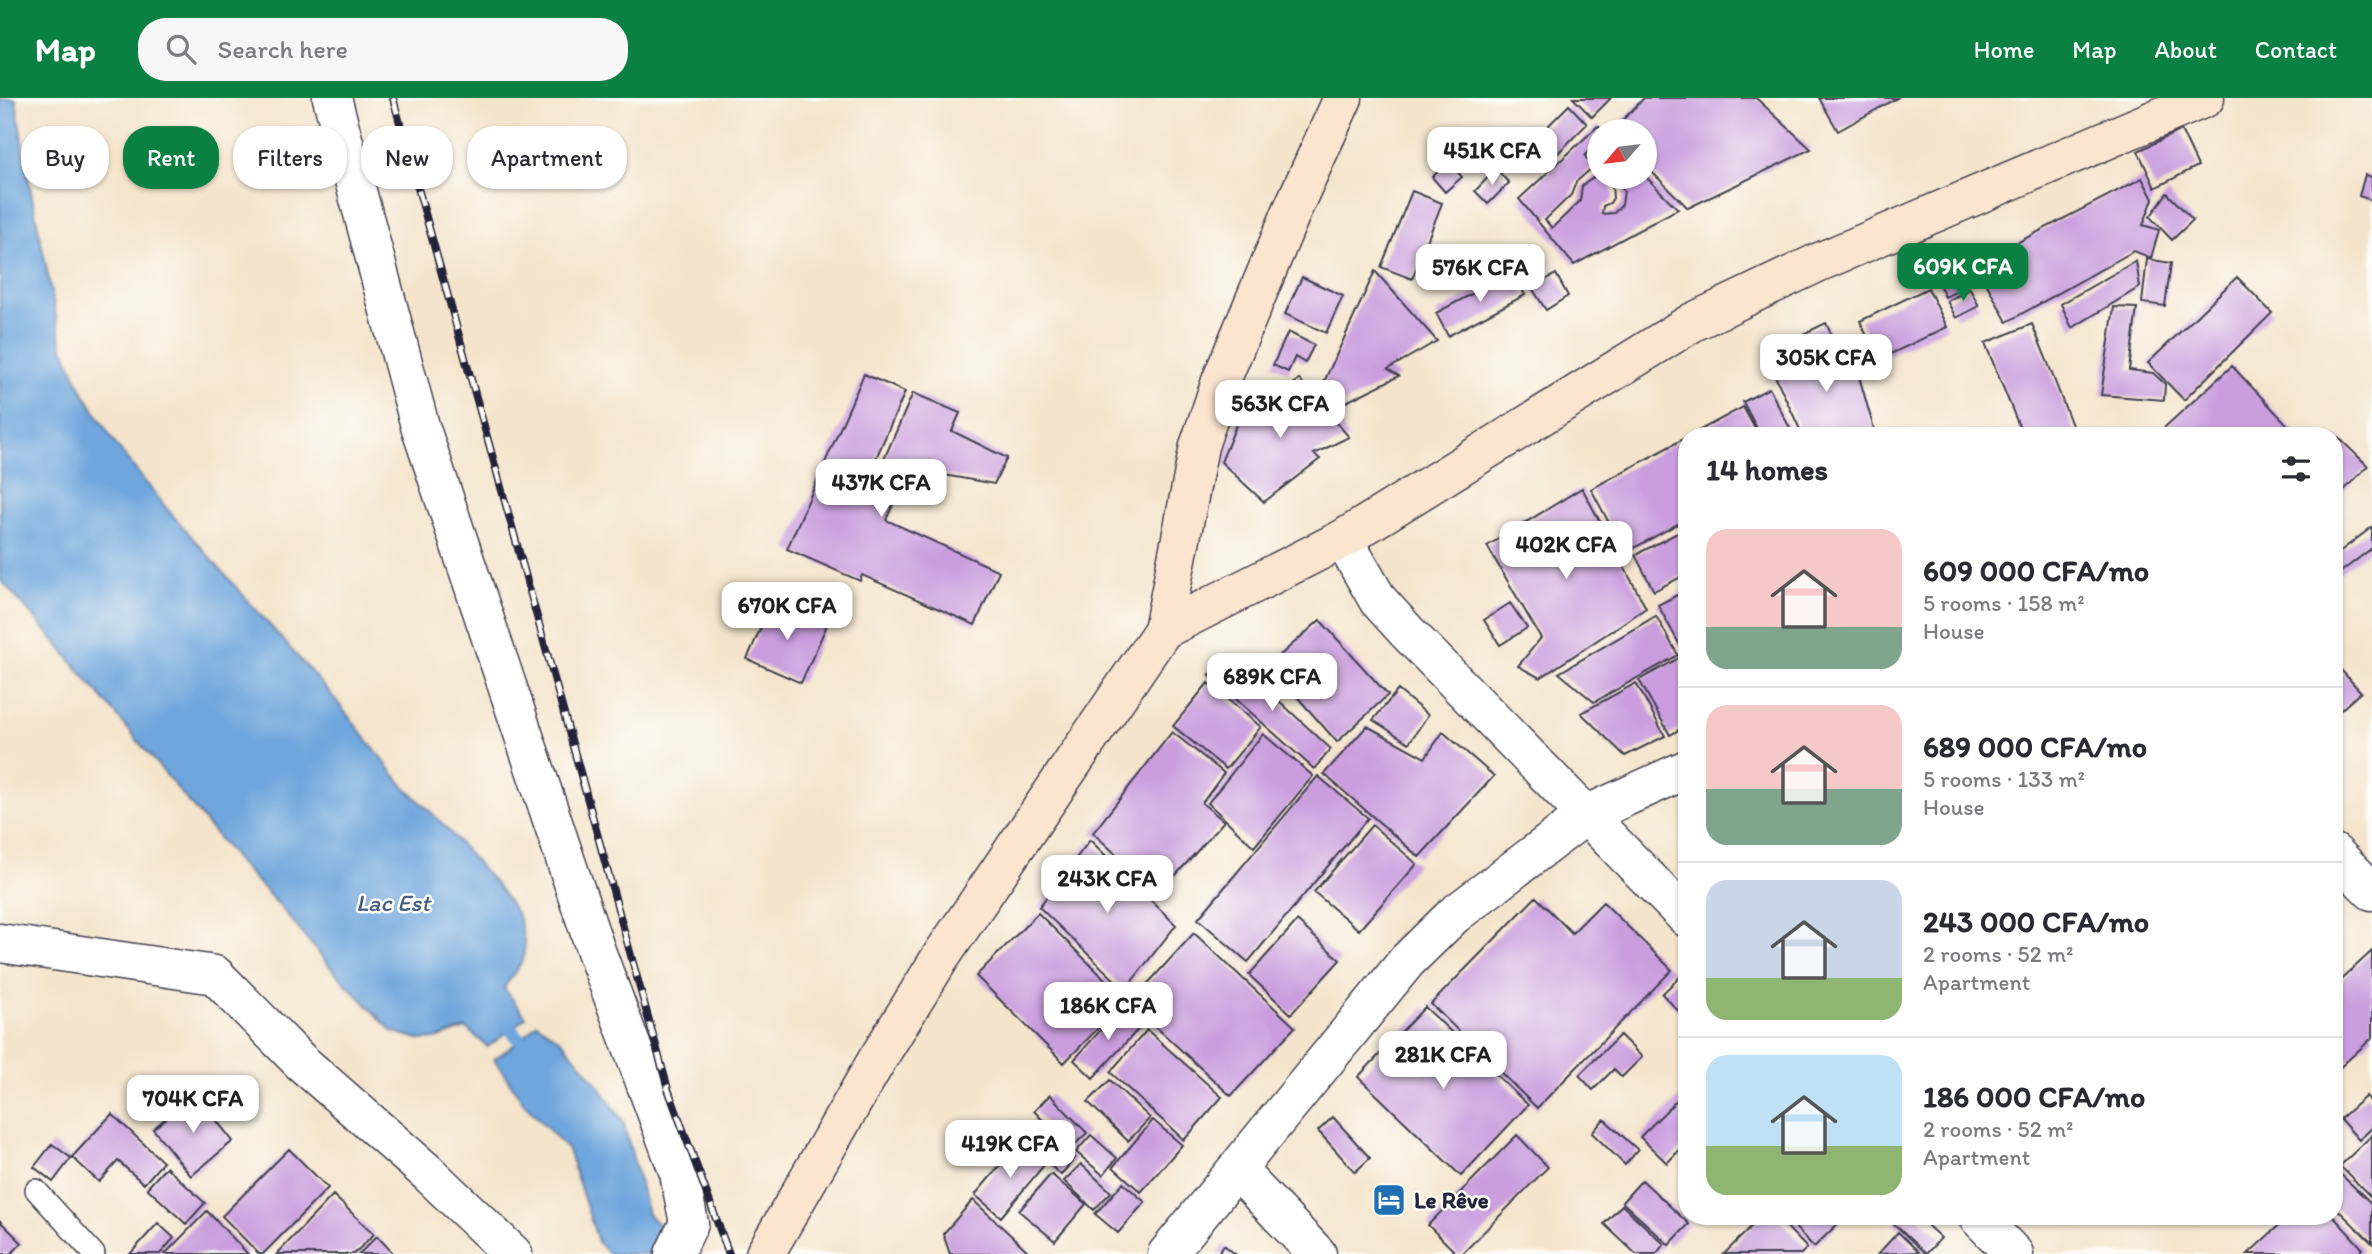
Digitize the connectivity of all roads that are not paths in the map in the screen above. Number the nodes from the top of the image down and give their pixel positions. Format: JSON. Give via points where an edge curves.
{"nodes":[{"id":1,"x":332,"y":98,"type":"edge"},
{"id":2,"x":1343,"y":98,"type":"edge"},
{"id":3,"x":2205,"y":98,"type":"edge"},
{"id":4,"x":1343,"y":539,"type":"junction"},
{"id":5,"x":1163,"y":630,"type":"junction"},
{"id":6,"x":1678,"y":773,"type":"edge"},
{"id":7,"x":1586,"y":815,"type":"junction"},
{"id":8,"x":2343,"y":862,"type":"edge"},
{"id":9,"x":2372,"y":891,"type":"edge"},
{"id":10,"x":1678,"y":910,"type":"edge"},
{"id":11,"x":0,"y":943,"type":"edge"},
{"id":12,"x":1237,"y":1170,"type":"junction"},
{"id":13,"x":36,"y":1190,"type":"dead end"},
{"id":14,"x":1986,"y":1225,"type":"edge"},
{"id":15,"x":682,"y":1239,"type":"edge"},
{"id":16,"x":768,"y":1248,"type":"edge"},
{"id":17,"x":94,"y":1254,"type":"edge"},
{"id":18,"x":513,"y":1254,"type":"edge"},
{"id":19,"x":1167,"y":1254,"type":"edge"},
{"id":20,"x":1317,"y":1254,"type":"edge"},
{"id":21,"x":2014,"y":1254,"type":"edge"}],
"edges":[{"from":1,"to":15,"type":"street","via":[[420,426],[596,951],[678,1172]]},
{"from":2,"to":5,"type":"main road","via":[[1212,407],[1199,446]]},
{"from":3,"to":4,"type":"main road","via":[[1817,263],[1693,322]]},
{"from":4,"to":5,"type":"main road"},
{"from":4,"to":7,"type":"street","via":[[1378,600]]},
{"from":5,"to":16,"type":"main road","via":[[940,958]]},
{"from":6,"to":7,"type":"street"},
{"from":7,"to":10,"type":"street"},
{"from":7,"to":12,"type":"street","via":[[1454,915],[1407,961]]},
{"from":8,"to":9,"type":"street"},
{"from":11,"to":18,"type":"street","via":[[215,975],[301,1062]]},
{"from":12,"to":19,"type":"street"},
{"from":12,"to":20,"type":"street"},
{"from":13,"to":17,"type":"lane"},
{"from":14,"to":21,"type":"street"}]}
